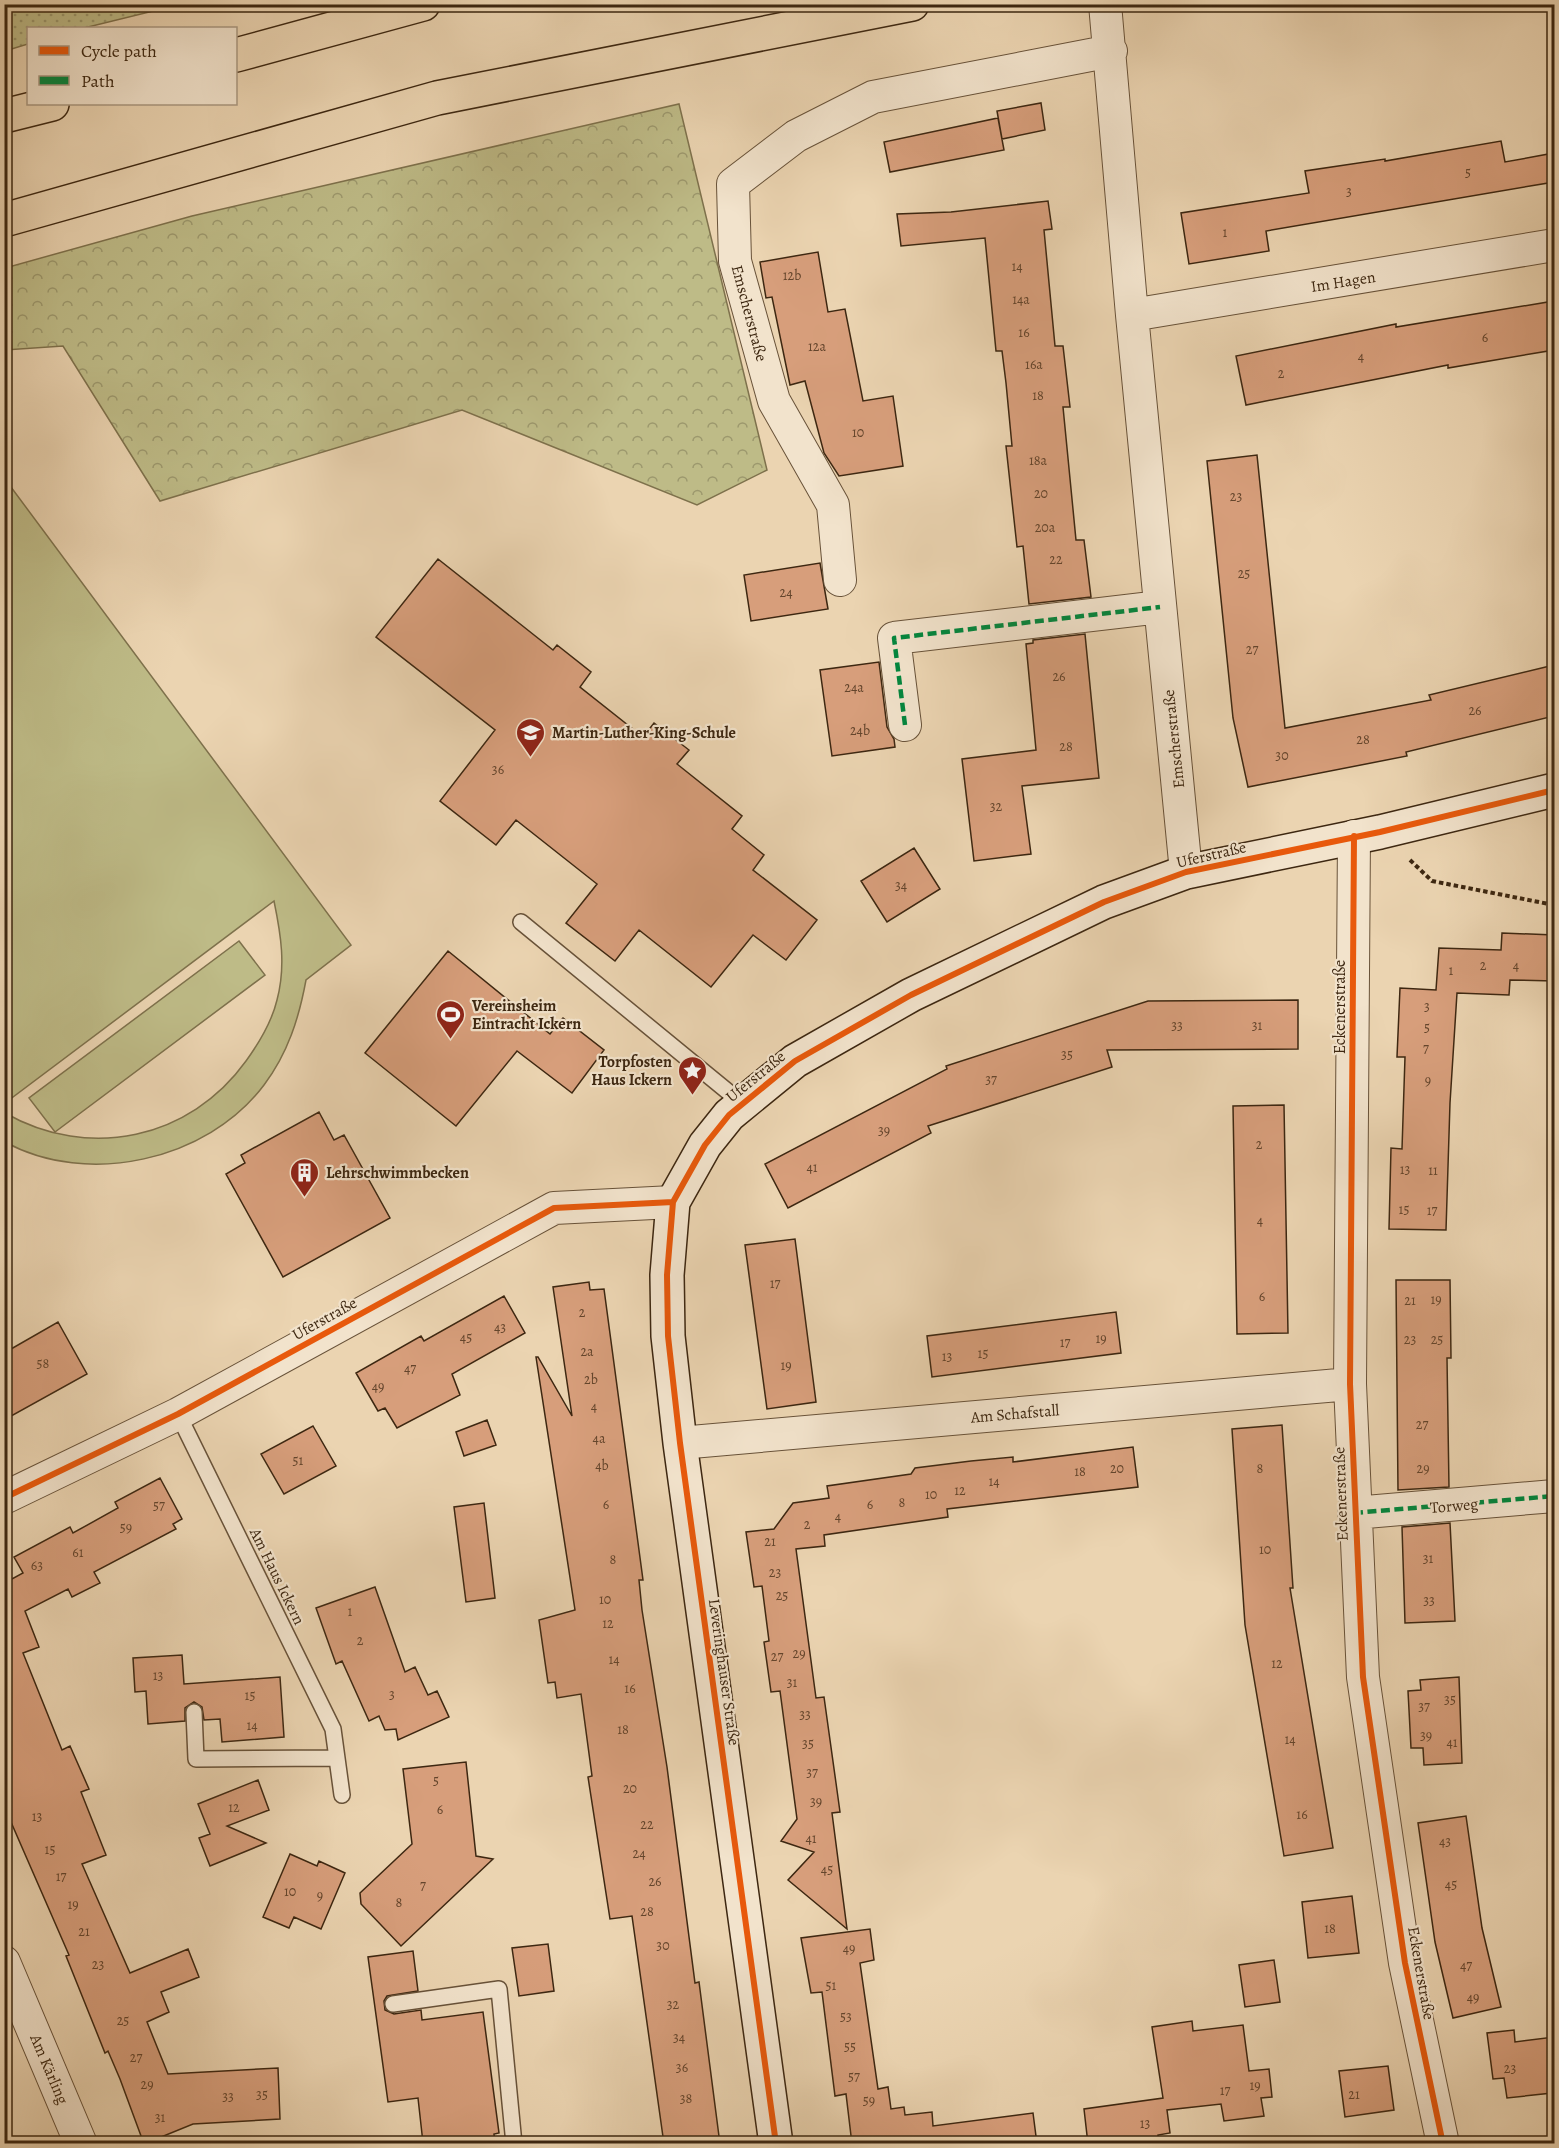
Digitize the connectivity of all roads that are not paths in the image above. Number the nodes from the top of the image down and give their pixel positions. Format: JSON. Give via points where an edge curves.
{"nodes":[{"id":1,"x":423,"y":4,"type":"edge"},
{"id":2,"x":912,"y":4,"type":"edge"},
{"id":3,"x":1105,"y":4,"type":"edge"},
{"id":4,"x":1110,"y":51,"type":"junction"},
{"id":5,"x":237,"y":55,"type":"edge"},
{"id":6,"x":48,"y":105,"type":"edge"},
{"id":7,"x":4,"y":116,"type":"edge"},
{"id":8,"x":4,"y":220,"type":"edge"},
{"id":9,"x":1554,"y":245,"type":"edge"},
{"id":10,"x":1132,"y":315,"type":"junction"},
{"id":11,"x":840,"y":580,"type":"dead end"},
{"id":12,"x":1160,"y":607,"type":"junction"},
{"id":13,"x":905,"y":724,"type":"dead end"},
{"id":14,"x":1554,"y":790,"type":"edge"},
{"id":15,"x":1367,"y":834,"type":"junction"},
{"id":16,"x":1186,"y":872,"type":"junction"},
{"id":17,"x":521,"y":922,"type":"dead end"},
{"id":18,"x":743,"y":1104,"type":"junction"},
{"id":19,"x":673,"y":1202,"type":"junction"},
{"id":20,"x":1350,"y":1384,"type":"junction"},
{"id":21,"x":178,"y":1414,"type":"junction"},
{"id":22,"x":680,"y":1443,"type":"junction"},
{"id":23,"x":1554,"y":1497,"type":"edge"},
{"id":24,"x":4,"y":1498,"type":"edge"},
{"id":25,"x":1354,"y":1513,"type":"junction"},
{"id":26,"x":194,"y":1712,"type":"dead end"},
{"id":27,"x":337,"y":1758,"type":"junction"},
{"id":28,"x":342,"y":1795,"type":"dead end"},
{"id":29,"x":4,"y":1962,"type":"edge"},
{"id":30,"x":393,"y":2004,"type":"dead end"},
{"id":31,"x":81,"y":2144,"type":"edge"},
{"id":32,"x":514,"y":2144,"type":"edge"},
{"id":33,"x":776,"y":2144,"type":"edge"},
{"id":34,"x":1443,"y":2144,"type":"edge"}],
"edges":[{"from":1,"to":5,"type":"highway"},
{"from":2,"to":8,"type":"highway","via":[[437,98]]},
{"from":3,"to":4,"type":"street","name":"Emscherstraße"},
{"from":4,"to":10,"type":"street","name":"Emscherstraße"},
{"from":4,"to":11,"type":"street","name":"Emscherstraße","via":[[873,97],[796,136],[733,184],[735,261],[774,401],[833,505]]},
{"from":6,"to":7,"type":"highway"},
{"from":9,"to":10,"type":"street","name":"Im Hagen"},
{"from":10,"to":12,"type":"street","name":"Emscherstraße"},
{"from":12,"to":13,"type":"street","via":[[894,638]]},
{"from":12,"to":16,"type":"street","name":"Emscherstraße"},
{"from":14,"to":15,"type":"main road","name":"Uferstraße"},
{"from":15,"to":16,"type":"main road","name":"Uferstraße"},
{"from":15,"to":20,"type":"street","name":"Eckenerstraße"},
{"from":16,"to":18,"type":"main road","name":"Uferstraße","via":[[1104,902],[911,995],[795,1061]]},
{"from":17,"to":18,"type":"lane"},
{"from":18,"to":19,"type":"main road","name":"Uferstraße","via":[[705,1145]]},
{"from":19,"to":21,"type":"street","name":"Uferstraße","via":[[554,1208]]},
{"from":19,"to":22,"type":"main road","name":"Leveringhauser Straße","via":[[667,1275],[668,1336]]},
{"from":20,"to":22,"type":"street","name":"Am Schafstall"},
{"from":20,"to":25,"type":"street","name":"Eckenerstraße"},
{"from":21,"to":24,"type":"street","name":"Uferstraße"},
{"from":21,"to":27,"type":"lane","name":"Am Haus Ickern","via":[[333,1729]]},
{"from":22,"to":33,"type":"main road","name":"Leveringhauser Straße"},
{"from":23,"to":25,"type":"street","name":"Torweg"},
{"from":25,"to":34,"type":"street","name":"Eckenerstraße","via":[[1363,1677],[1405,1963]]},
{"from":26,"to":27,"type":"lane","via":[[196,1759]]},
{"from":27,"to":28,"type":"lane","name":"Am Haus Ickern"},
{"from":29,"to":31,"type":"street","name":"Am Kärling"},
{"from":30,"to":32,"type":"lane","via":[[499,1989]]}]}
